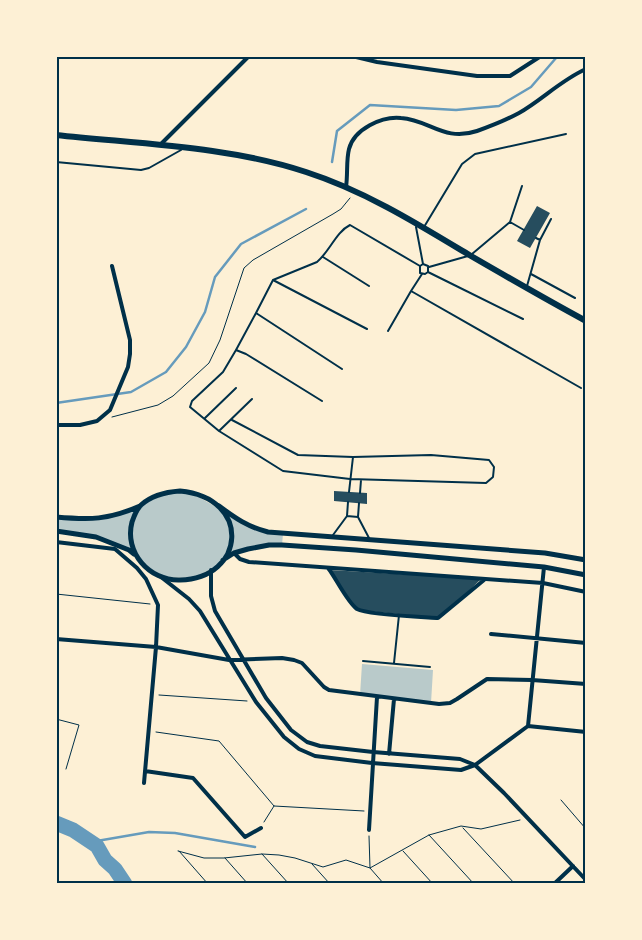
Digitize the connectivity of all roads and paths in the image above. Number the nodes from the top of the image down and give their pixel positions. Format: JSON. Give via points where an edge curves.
{"nodes":[{"id":1,"x":249,"y":56,"type":"edge"},
{"id":2,"x":352,"y":56,"type":"edge"},
{"id":3,"x":541,"y":56,"type":"edge"},
{"id":4,"x":586,"y":69,"type":"edge"},
{"id":5,"x":566,"y":134,"type":"dead end"},
{"id":6,"x":56,"y":135,"type":"edge"},
{"id":7,"x":160,"y":146,"type":"junction"},
{"id":8,"x":184,"y":148,"type":"junction"},
{"id":9,"x":56,"y":162,"type":"edge"},
{"id":10,"x":346,"y":186,"type":"junction"},
{"id":11,"x":522,"y":186,"type":"dead end"},
{"id":12,"x":348,"y":202,"type":"dead end"},
{"id":13,"x":552,"y":219,"type":"dead end"},
{"id":14,"x":415,"y":222,"type":"junction"},
{"id":15,"x":510,"y":222,"type":"junction"},
{"id":16,"x":424,"y":227,"type":"junction"},
{"id":17,"x":524,"y":230,"type":"dead end"},
{"id":18,"x":536,"y":238,"type":"dead end"},
{"id":19,"x":540,"y":240,"type":"junction"},
{"id":20,"x":471,"y":256,"type":"junction"},
{"id":21,"x":323,"y":257,"type":"junction"},
{"id":22,"x":424,"y":264,"type":"junction"},
{"id":23,"x":112,"y":266,"type":"dead end"},
{"id":24,"x":420,"y":266,"type":"junction"},
{"id":25,"x":429,"y":268,"type":"junction"},
{"id":26,"x":428,"y":272,"type":"junction"},
{"id":27,"x":422,"y":274,"type":"junction"},
{"id":28,"x":531,"y":274,"type":"junction"},
{"id":29,"x":273,"y":280,"type":"junction"},
{"id":30,"x":369,"y":286,"type":"dead end"},
{"id":31,"x":526,"y":288,"type":"junction"},
{"id":32,"x":411,"y":291,"type":"junction"},
{"id":33,"x":575,"y":298,"type":"dead end"},
{"id":34,"x":256,"y":313,"type":"junction"},
{"id":35,"x":523,"y":319,"type":"dead end"},
{"id":36,"x":586,"y":321,"type":"edge"},
{"id":37,"x":367,"y":329,"type":"dead end"},
{"id":38,"x":388,"y":331,"type":"dead end"},
{"id":39,"x":236,"y":350,"type":"junction"},
{"id":40,"x":342,"y":370,"type":"dead end"},
{"id":41,"x":236,"y":388,"type":"dead end"},
{"id":42,"x":581,"y":388,"type":"dead end"},
{"id":43,"x":252,"y":400,"type":"dead end"},
{"id":44,"x":322,"y":400,"type":"dead end"},
{"id":45,"x":205,"y":418,"type":"junction"},
{"id":46,"x":232,"y":420,"type":"junction"},
{"id":47,"x":97,"y":421,"type":"junction"},
{"id":48,"x":56,"y":425,"type":"edge"},
{"id":49,"x":219,"y":431,"type":"junction"},
{"id":50,"x":353,"y":457,"type":"junction"},
{"id":51,"x":350,"y":480,"type":"junction"},
{"id":52,"x":360,"y":480,"type":"junction"},
{"id":53,"x":349,"y":492,"type":"dead end"},
{"id":54,"x":360,"y":493,"type":"dead end"},
{"id":55,"x":348,"y":502,"type":"dead end"},
{"id":56,"x":359,"y":503,"type":"dead end"},
{"id":57,"x":140,"y":506,"type":"junction"},
{"id":58,"x":219,"y":506,"type":"junction"},
{"id":59,"x":56,"y":516,"type":"edge"},
{"id":60,"x":347,"y":516,"type":"junction"},
{"id":61,"x":358,"y":517,"type":"junction"},
{"id":62,"x":56,"y":531,"type":"edge"},
{"id":63,"x":332,"y":536,"type":"junction"},
{"id":64,"x":369,"y":538,"type":"junction"},
{"id":65,"x":56,"y":542,"type":"edge"},
{"id":66,"x":234,"y":554,"type":"junction"},
{"id":67,"x":136,"y":555,"type":"junction"},
{"id":68,"x":222,"y":560,"type":"junction"},
{"id":69,"x":586,"y":560,"type":"edge"},
{"id":70,"x":544,"y":567,"type":"junction"},
{"id":71,"x":328,"y":568,"type":"junction"},
{"id":72,"x":211,"y":570,"type":"junction"},
{"id":73,"x":586,"y":575,"type":"edge"},
{"id":74,"x":160,"y":577,"type":"junction"},
{"id":75,"x":484,"y":580,"type":"junction"},
{"id":76,"x":543,"y":583,"type":"junction"},
{"id":77,"x":586,"y":592,"type":"edge"},
{"id":78,"x":56,"y":594,"type":"edge"},
{"id":79,"x":158,"y":605,"type":"junction"},
{"id":80,"x":399,"y":616,"type":"junction"},
{"id":81,"x":491,"y":634,"type":"dead end"},
{"id":82,"x":538,"y":638,"type":"junction"},
{"id":83,"x":56,"y":639,"type":"edge"},
{"id":84,"x":586,"y":643,"type":"edge"},
{"id":85,"x":156,"y":647,"type":"junction"},
{"id":86,"x":230,"y":660,"type":"junction"},
{"id":87,"x":244,"y":660,"type":"junction"},
{"id":88,"x":362,"y":661,"type":"dead end"},
{"id":89,"x":394,"y":664,"type":"junction"},
{"id":90,"x":430,"y":667,"type":"dead end"},
{"id":91,"x":532,"y":680,"type":"junction"},
{"id":92,"x":586,"y":684,"type":"edge"},
{"id":93,"x":151,"y":694,"type":"junction"},
{"id":94,"x":377,"y":697,"type":"junction"},
{"id":95,"x":394,"y":699,"type":"junction"},
{"id":96,"x":256,"y":702,"type":"junction"},
{"id":97,"x":56,"y":719,"type":"edge"},
{"id":98,"x":528,"y":726,"type":"junction"},
{"id":99,"x":291,"y":730,"type":"junction"},
{"id":100,"x":148,"y":731,"type":"junction"},
{"id":101,"x":586,"y":732,"type":"edge"},
{"id":102,"x":284,"y":737,"type":"junction"},
{"id":103,"x":373,"y":752,"type":"junction"},
{"id":104,"x":389,"y":754,"type":"junction"},
{"id":105,"x":372,"y":763,"type":"junction"},
{"id":106,"x":476,"y":765,"type":"junction"},
{"id":107,"x":66,"y":770,"type":"dead end"},
{"id":108,"x":145,"y":771,"type":"junction"},
{"id":109,"x":144,"y":783,"type":"dead end"},
{"id":110,"x":561,"y":800,"type":"dead end"},
{"id":111,"x":274,"y":806,"type":"junction"},
{"id":112,"x":370,"y":811,"type":"junction"},
{"id":113,"x":528,"y":819,"type":"junction"},
{"id":114,"x":461,"y":826,"type":"junction"},
{"id":115,"x":261,"y":828,"type":"joint"},
{"id":116,"x":586,"y":829,"type":"edge"},
{"id":117,"x":369,"y":830,"type":"joint"},
{"id":118,"x":429,"y":835,"type":"junction"},
{"id":119,"x":402,"y":850,"type":"junction"},
{"id":120,"x":262,"y":854,"type":"junction"},
{"id":121,"x":224,"y":858,"type":"junction"},
{"id":122,"x":311,"y":863,"type":"junction"},
{"id":123,"x":573,"y":866,"type":"junction"},
{"id":124,"x":370,"y":868,"type":"junction"},
{"id":125,"x":586,"y":880,"type":"edge"},
{"id":126,"x":208,"y":884,"type":"edge"},
{"id":127,"x":248,"y":884,"type":"edge"},
{"id":128,"x":289,"y":884,"type":"edge"},
{"id":129,"x":330,"y":884,"type":"edge"},
{"id":130,"x":384,"y":884,"type":"edge"},
{"id":131,"x":433,"y":884,"type":"edge"},
{"id":132,"x":474,"y":884,"type":"edge"},
{"id":133,"x":515,"y":884,"type":"edge"},
{"id":134,"x":554,"y":884,"type":"edge"}],
"edges":[{"from":1,"to":7,"type":"street"},
{"from":2,"to":3,"type":"street","via":[[477,76],[510,76]]},
{"from":4,"to":10,"type":"street","via":[[519,113],[476,131],[444,133],[399,117],[366,127],[358,132],[349,148]]},
{"from":5,"to":16,"type":"lane","via":[[475,154],[462,164]]},
{"from":6,"to":7,"type":"highway"},
{"from":7,"to":8,"type":"highway"},
{"from":8,"to":9,"type":"lane","via":[[141,170]]},
{"from":8,"to":10,"type":"highway","via":[[272,162]]},
{"from":10,"to":14,"type":"highway"},
{"from":11,"to":15,"type":"lane"},
{"from":12,"to":47,"type":"path","via":[[244,268],[209,363],[173,396],[158,405]]},
{"from":13,"to":19,"type":"lane"},
{"from":14,"to":16,"type":"highway"},
{"from":14,"to":22,"type":"lane"},
{"from":15,"to":17,"type":"lane"},
{"from":15,"to":20,"type":"lane"},
{"from":16,"to":20,"type":"highway"},
{"from":18,"to":19,"type":"lane"},
{"from":19,"to":28,"type":"lane"},
{"from":20,"to":25,"type":"lane"},
{"from":20,"to":31,"type":"highway"},
{"from":21,"to":24,"type":"lane","via":[[344,228],[350,225]]},
{"from":21,"to":29,"type":"lane"},
{"from":21,"to":30,"type":"lane"},
{"from":22,"to":24,"type":"lane"},
{"from":22,"to":25,"type":"lane"},
{"from":23,"to":47,"type":"street","via":[[130,340],[130,354],[115,400],[110,410]]},
{"from":24,"to":27,"type":"lane"},
{"from":25,"to":26,"type":"lane"},
{"from":26,"to":27,"type":"lane"},
{"from":26,"to":35,"type":"lane"},
{"from":27,"to":32,"type":"lane"},
{"from":28,"to":31,"type":"lane"},
{"from":28,"to":33,"type":"lane"},
{"from":29,"to":34,"type":"lane"},
{"from":29,"to":37,"type":"lane"},
{"from":31,"to":36,"type":"highway"},
{"from":32,"to":38,"type":"lane"},
{"from":32,"to":42,"type":"lane"},
{"from":34,"to":39,"type":"lane"},
{"from":34,"to":40,"type":"lane"},
{"from":39,"to":44,"type":"lane"},
{"from":39,"to":45,"type":"lane","via":[[223,372],[192,401],[190,407]]},
{"from":41,"to":45,"type":"lane"},
{"from":43,"to":46,"type":"lane"},
{"from":45,"to":49,"type":"lane"},
{"from":46,"to":49,"type":"lane"},
{"from":46,"to":50,"type":"lane","via":[[298,455]]},
{"from":47,"to":48,"type":"street"},
{"from":49,"to":51,"type":"lane","via":[[283,470]]},
{"from":50,"to":51,"type":"lane"},
{"from":50,"to":52,"type":"lane","via":[[432,454],[489,460],[494,467],[493,477],[486,484]]},
{"from":51,"to":52,"type":"lane"},
{"from":51,"to":53,"type":"lane"},
{"from":52,"to":54,"type":"lane"},
{"from":55,"to":60,"type":"lane"},
{"from":56,"to":61,"type":"lane"},
{"from":57,"to":58,"type":"main road","via":[[159,495],[180,491],[201,495]]},
{"from":57,"to":59,"type":"main road","via":[[97,519]]},
{"from":57,"to":67,"type":"main road","via":[[131,530]]},
{"from":58,"to":63,"type":"main road","via":[[257,529],[283,534]]},
{"from":58,"to":68,"type":"main road","via":[[228,517],[232,531],[231,544]]},
{"from":60,"to":61,"type":"lane"},
{"from":60,"to":63,"type":"lane"},
{"from":61,"to":64,"type":"lane"},
{"from":62,"to":67,"type":"main road","via":[[96,537]]},
{"from":63,"to":64,"type":"main road"},
{"from":64,"to":69,"type":"main road","via":[[545,553]]},
{"from":65,"to":79,"type":"street","via":[[115,549],[146,579]]},
{"from":66,"to":68,"type":"main road"},
{"from":66,"to":70,"type":"main road","via":[[259,546],[282,545]]},
{"from":66,"to":71,"type":"street","via":[[249,562]]},
{"from":67,"to":74,"type":"main road","via":[[146,568]]},
{"from":68,"to":72,"type":"main road"},
{"from":70,"to":73,"type":"main road"},
{"from":70,"to":76,"type":"street"},
{"from":71,"to":75,"type":"street"},
{"from":71,"to":80,"type":"street","via":[[358,610]]},
{"from":72,"to":74,"type":"main road","via":[[186,579]]},
{"from":72,"to":87,"type":"street","via":[[212,605]]},
{"from":74,"to":86,"type":"street","via":[[200,611]]},
{"from":75,"to":76,"type":"street"},
{"from":75,"to":80,"type":"street","via":[[438,618]]},
{"from":76,"to":77,"type":"street"},
{"from":76,"to":82,"type":"street"},
{"from":78,"to":79,"type":"path"},
{"from":79,"to":85,"type":"street"},
{"from":80,"to":89,"type":"lane"},
{"from":81,"to":82,"type":"street"},
{"from":82,"to":84,"type":"street"},
{"from":82,"to":91,"type":"street"},
{"from":83,"to":85,"type":"street"},
{"from":85,"to":86,"type":"street"},
{"from":85,"to":93,"type":"street"},
{"from":86,"to":87,"type":"street"},
{"from":86,"to":96,"type":"street"},
{"from":87,"to":94,"type":"street","via":[[294,660],[329,690]]},
{"from":87,"to":99,"type":"street","via":[[266,698]]},
{"from":88,"to":89,"type":"lane"},
{"from":89,"to":90,"type":"lane"},
{"from":91,"to":92,"type":"street"},
{"from":91,"to":95,"type":"street","via":[[488,679],[450,703]]},
{"from":91,"to":98,"type":"street"},
{"from":93,"to":96,"type":"path"},
{"from":93,"to":100,"type":"street"},
{"from":94,"to":95,"type":"street"},
{"from":94,"to":103,"type":"street"},
{"from":95,"to":104,"type":"street"},
{"from":96,"to":102,"type":"street"},
{"from":97,"to":107,"type":"path","via":[[79,724]]},
{"from":98,"to":101,"type":"street"},
{"from":98,"to":106,"type":"street"},
{"from":99,"to":102,"type":"street"},
{"from":99,"to":103,"type":"street","via":[[307,742],[320,746]]},
{"from":100,"to":108,"type":"street"},
{"from":100,"to":111,"type":"path","via":[[219,741]]},
{"from":102,"to":105,"type":"street","via":[[314,756]]},
{"from":103,"to":104,"type":"street"},
{"from":103,"to":105,"type":"street"},
{"from":104,"to":106,"type":"street","via":[[460,759]]},
{"from":105,"to":106,"type":"street","via":[[461,770]]},
{"from":105,"to":112,"type":"street"},
{"from":106,"to":113,"type":"street"},
{"from":108,"to":109,"type":"street"},
{"from":108,"to":115,"type":"street","via":[[193,778],[245,837]]},
{"from":110,"to":116,"type":"path"},
{"from":111,"to":112,"type":"path"},
{"from":111,"to":115,"type":"path"},
{"from":112,"to":117,"type":"street"},
{"from":113,"to":114,"type":"path","via":[[481,829]]},
{"from":113,"to":123,"type":"street"},
{"from":114,"to":118,"type":"path"},
{"from":114,"to":133,"type":"path"},
{"from":117,"to":124,"type":"path"},
{"from":118,"to":119,"type":"path"},
{"from":118,"to":132,"type":"path"},
{"from":119,"to":124,"type":"path"},
{"from":119,"to":131,"type":"path"},
{"from":120,"to":121,"type":"path"},
{"from":120,"to":122,"type":"path"},
{"from":120,"to":128,"type":"path"},
{"from":121,"to":126,"type":"path","via":[[204,858],[178,851]]},
{"from":121,"to":127,"type":"path"},
{"from":122,"to":124,"type":"path","via":[[323,868],[346,860]]},
{"from":122,"to":129,"type":"path"},
{"from":123,"to":125,"type":"street"},
{"from":123,"to":134,"type":"street"},
{"from":124,"to":130,"type":"path"}]}
